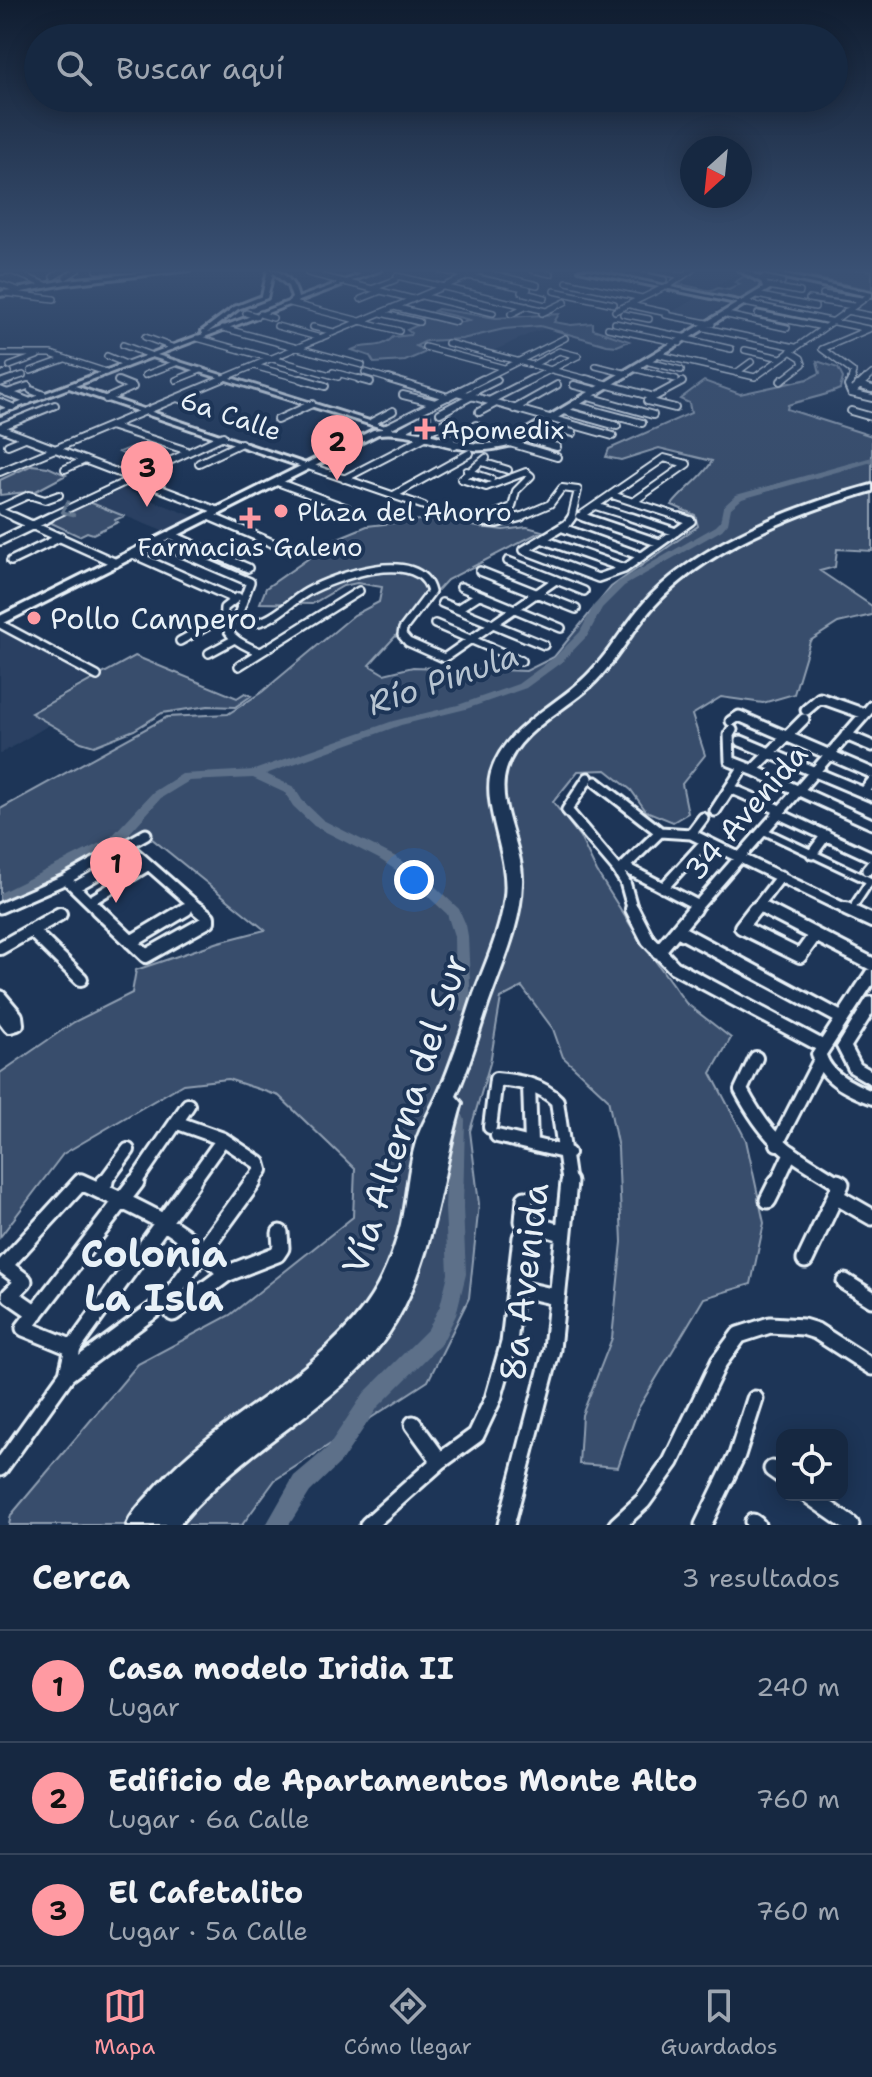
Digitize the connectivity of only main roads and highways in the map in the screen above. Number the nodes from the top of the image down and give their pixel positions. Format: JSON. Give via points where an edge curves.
{"nodes":[{"id":1,"x":683,"y":341,"type":"edge"},
{"id":2,"x":872,"y":490,"type":"edge"},
{"id":3,"x":0,"y":622,"type":"edge"},
{"id":4,"x":226,"y":1449,"type":"junction"},
{"id":5,"x":140,"y":1525,"type":"edge"},
{"id":6,"x":162,"y":1525,"type":"edge"}],
"edges":[{"from":1,"to":3,"type":"main road","via":[[510,443],[470,450],[394,429],[372,434]]},
{"from":2,"to":4,"type":"main road","name":"Vía Alterna del Sur","via":[[823,507],[690,574],[662,599],[602,678],[508,764],[504,786],[520,855],[521,917],[481,1007],[452,1094],[409,1274],[364,1347]]},
{"from":4,"to":5,"type":"main road","name":"Vía Alterna del Sur","via":[[177,1482]]},
{"from":4,"to":6,"type":"main road","name":"Vía Alterna del Sur"}]}
